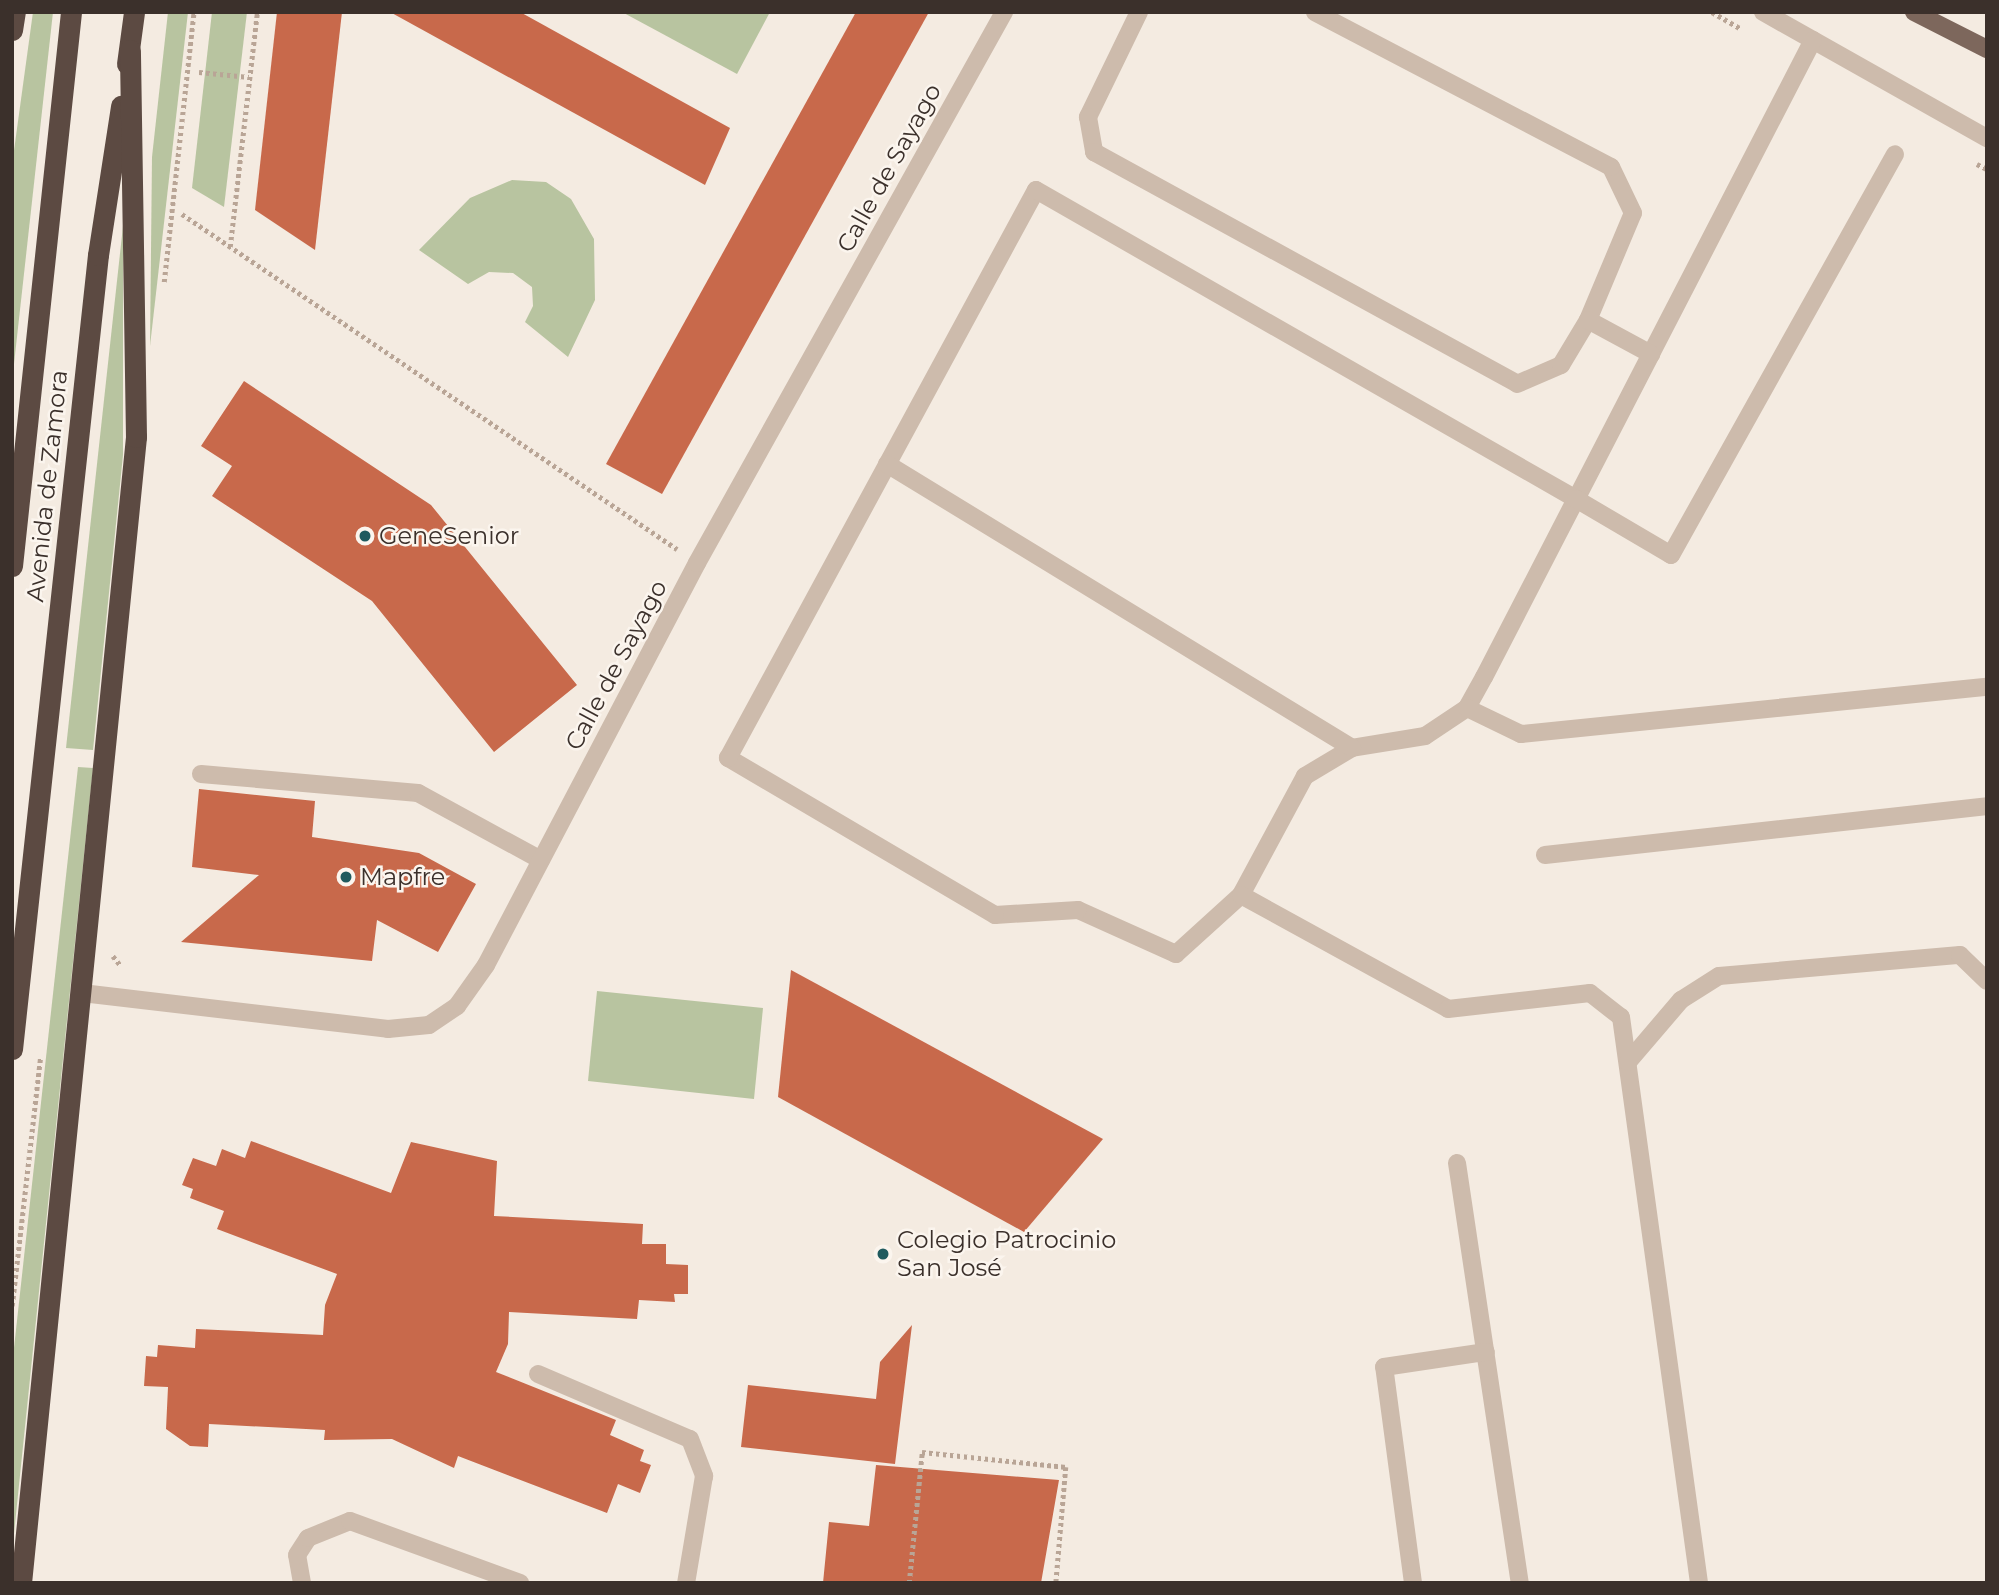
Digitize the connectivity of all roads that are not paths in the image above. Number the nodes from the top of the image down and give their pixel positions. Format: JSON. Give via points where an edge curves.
{"nodes":[{"id":1,"x":15,"y":12,"type":"edge"},
{"id":2,"x":71,"y":12,"type":"edge"},
{"id":3,"x":134,"y":12,"type":"edge"},
{"id":4,"x":1004,"y":12,"type":"edge"},
{"id":5,"x":1139,"y":12,"type":"edge"},
{"id":6,"x":1315,"y":12,"type":"edge"},
{"id":7,"x":1763,"y":12,"type":"edge"},
{"id":8,"x":1914,"y":12,"type":"edge"},
{"id":9,"x":12,"y":30,"type":"edge"},
{"id":10,"x":1813,"y":40,"type":"junction"},
{"id":11,"x":1987,"y":49,"type":"edge"},
{"id":12,"x":130,"y":50,"type":"junction"},
{"id":13,"x":1987,"y":138,"type":"edge"},
{"id":14,"x":1895,"y":154,"type":"dead end"},
{"id":15,"x":1588,"y":320,"type":"junction"},
{"id":16,"x":1651,"y":354,"type":"junction"},
{"id":17,"x":887,"y":464,"type":"junction"},
{"id":18,"x":1576,"y":499,"type":"junction"},
{"id":19,"x":12,"y":566,"type":"edge"},
{"id":20,"x":1987,"y":687,"type":"edge"},
{"id":21,"x":1467,"y":708,"type":"junction"},
{"id":22,"x":1352,"y":748,"type":"junction"},
{"id":23,"x":201,"y":774,"type":"dead end"},
{"id":24,"x":1987,"y":806,"type":"edge"},
{"id":25,"x":1545,"y":855,"type":"dead end"},
{"id":26,"x":541,"y":860,"type":"junction"},
{"id":27,"x":1241,"y":895,"type":"junction"},
{"id":28,"x":1986,"y":980,"type":"edge"},
{"id":29,"x":82,"y":993,"type":"junction"},
{"id":30,"x":12,"y":1049,"type":"edge"},
{"id":31,"x":1628,"y":1062,"type":"junction"},
{"id":32,"x":1457,"y":1163,"type":"dead end"},
{"id":33,"x":1486,"y":1352,"type":"junction"},
{"id":34,"x":538,"y":1374,"type":"dead end"},
{"id":35,"x":21,"y":1583,"type":"edge"},
{"id":36,"x":302,"y":1583,"type":"edge"},
{"id":37,"x":520,"y":1583,"type":"edge"},
{"id":38,"x":686,"y":1583,"type":"edge"},
{"id":39,"x":1413,"y":1583,"type":"edge"},
{"id":40,"x":1520,"y":1583,"type":"edge"},
{"id":41,"x":1699,"y":1583,"type":"edge"}],
"edges":[{"from":1,"to":9,"type":"highway"},
{"from":2,"to":19,"type":"highway","name":"Avenida de Zamora"},
{"from":3,"to":12,"type":"highway","name":"Avenida de Zamora"},
{"from":4,"to":26,"type":"street","name":"Calle de Sayago","via":[[697,563]]},
{"from":5,"to":15,"type":"street","via":[[1088,117],[1094,152],[1517,384],[1561,365]]},
{"from":6,"to":15,"type":"street","via":[[1611,167],[1633,213]]},
{"from":7,"to":10,"type":"street"},
{"from":8,"to":11,"type":"main road"},
{"from":10,"to":13,"type":"street"},
{"from":10,"to":16,"type":"street"},
{"from":12,"to":29,"type":"highway","via":[[136,437]]},
{"from":12,"to":30,"type":"highway","name":"Avenida de Zamora","via":[[98,256]]},
{"from":14,"to":18,"type":"street","via":[[1671,555]]},
{"from":15,"to":16,"type":"street"},
{"from":16,"to":18,"type":"street"},
{"from":17,"to":18,"type":"street","via":[[1036,190]]},
{"from":17,"to":22,"type":"street"},
{"from":17,"to":27,"type":"street","via":[[728,758],[995,915],[1078,910],[1176,954]]},
{"from":18,"to":21,"type":"street"},
{"from":20,"to":21,"type":"street","via":[[1521,734]]},
{"from":21,"to":22,"type":"street","via":[[1425,736]]},
{"from":22,"to":27,"type":"street","via":[[1306,776]]},
{"from":23,"to":26,"type":"street","via":[[418,793]]},
{"from":24,"to":25,"type":"street"},
{"from":26,"to":29,"type":"street","name":"Calle de Sayago","via":[[486,965],[457,1006],[429,1024],[388,1029]]},
{"from":27,"to":31,"type":"street","via":[[1448,1009],[1590,993],[1621,1017]]},
{"from":28,"to":31,"type":"street","via":[[1960,955],[1718,976],[1681,1000]]},
{"from":29,"to":35,"type":"highway"},
{"from":31,"to":41,"type":"street"},
{"from":32,"to":33,"type":"street"},
{"from":33,"to":39,"type":"street","via":[[1384,1367]]},
{"from":33,"to":40,"type":"street"},
{"from":34,"to":38,"type":"street","via":[[690,1439],[704,1476]]},
{"from":36,"to":37,"type":"street","via":[[297,1555],[308,1538],[350,1521]]}]}
